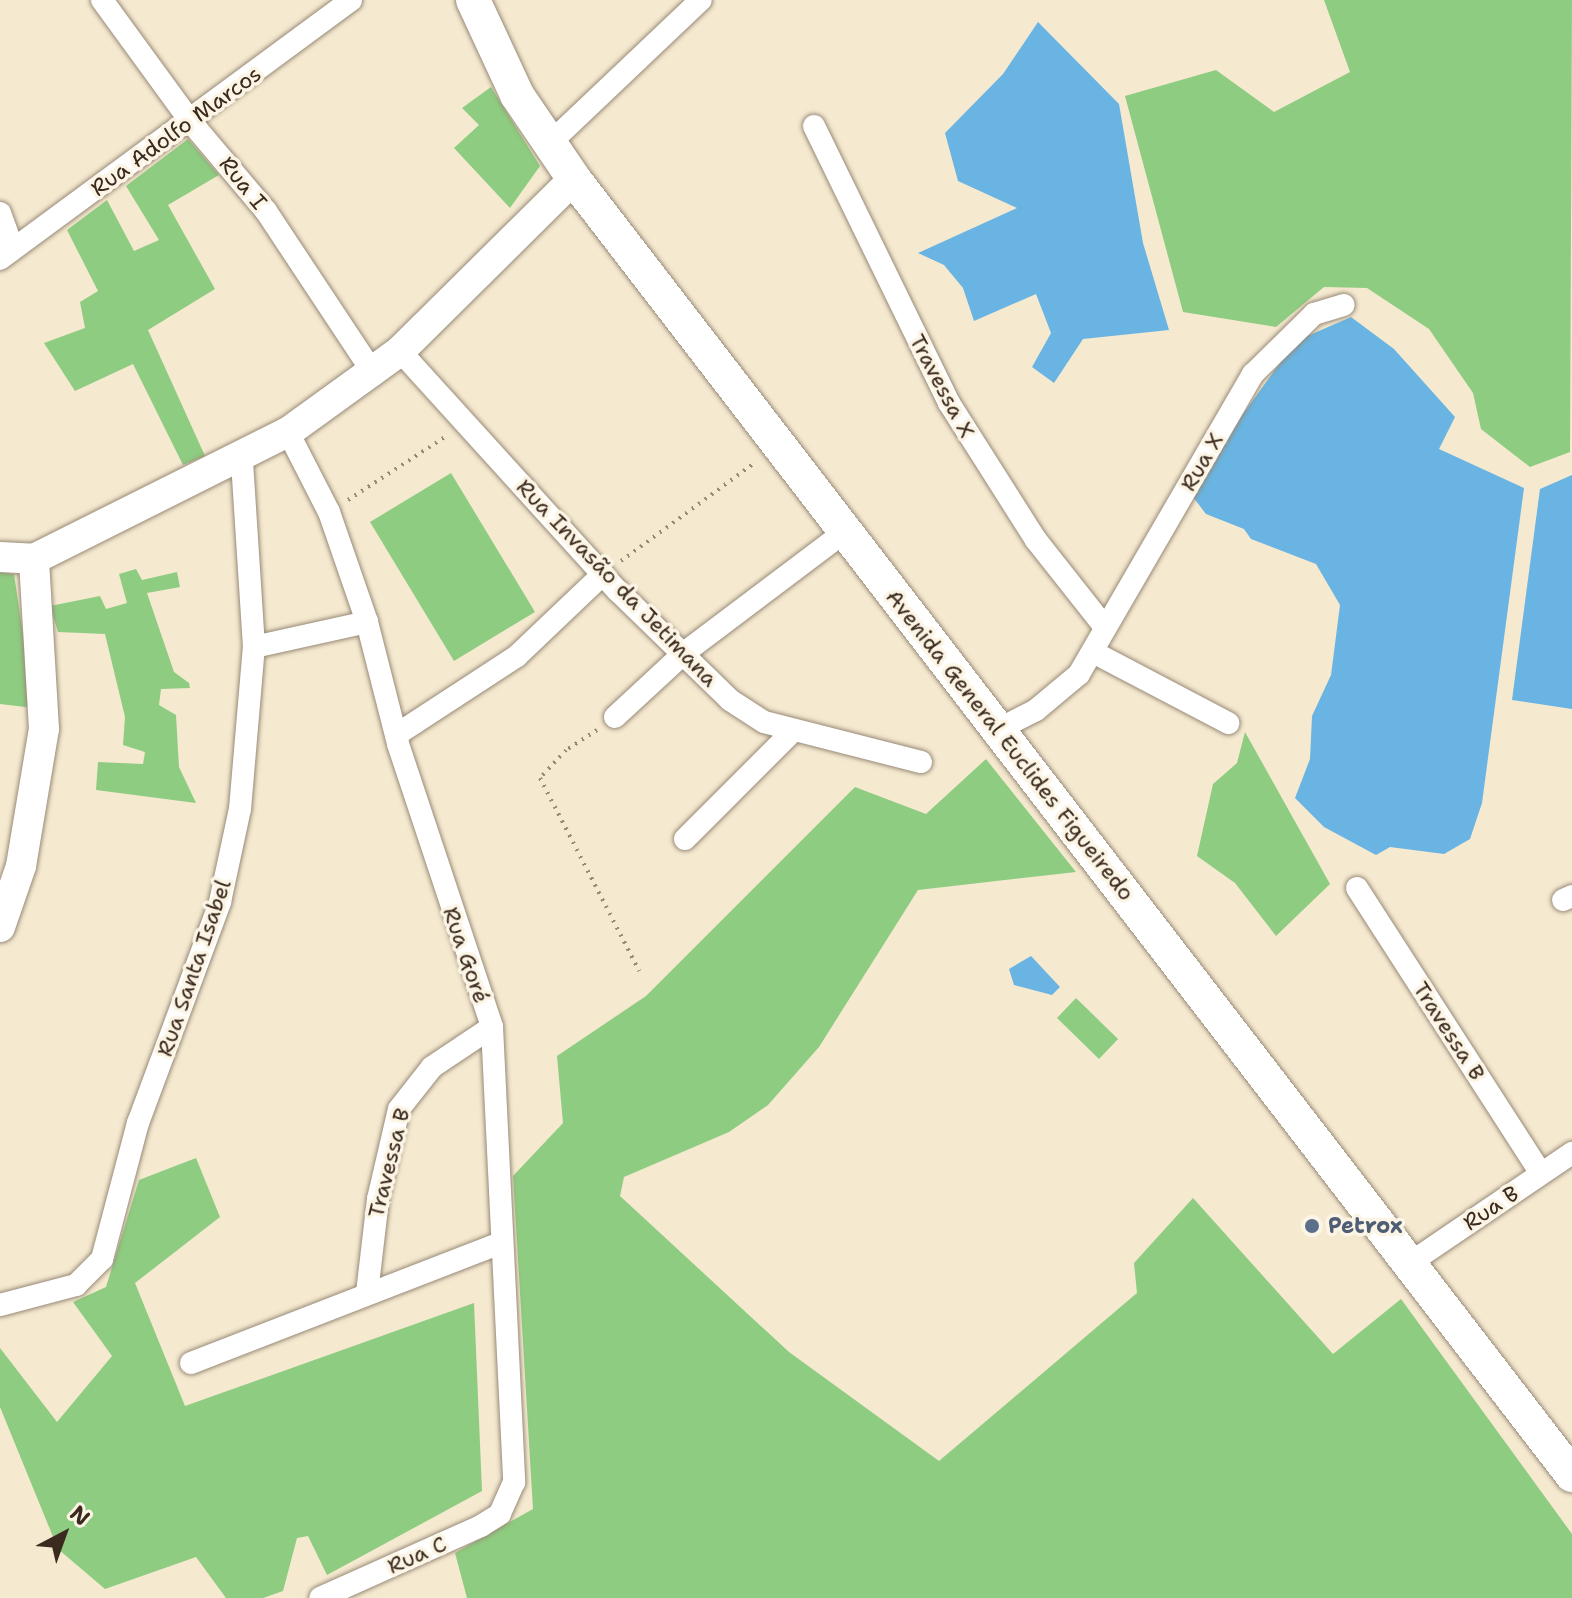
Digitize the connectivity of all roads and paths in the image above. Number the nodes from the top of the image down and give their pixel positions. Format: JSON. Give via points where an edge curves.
{"nodes":[{"id":1,"x":102,"y":0,"type":"edge"},
{"id":2,"x":351,"y":0,"type":"edge"},
{"id":3,"x":473,"y":0,"type":"edge"},
{"id":4,"x":701,"y":0,"type":"edge"},
{"id":5,"x":191,"y":122,"type":"junction"},
{"id":6,"x":814,"y":126,"type":"dead end"},
{"id":7,"x":549,"y":144,"type":"junction"},
{"id":8,"x":574,"y":179,"type":"junction"},
{"id":9,"x":0,"y":213,"type":"edge"},
{"id":10,"x":7,"y":254,"type":"edge"},
{"id":11,"x":1344,"y":305,"type":"dead end"},
{"id":12,"x":400,"y":351,"type":"junction"},
{"id":13,"x":374,"y":374,"type":"junction"},
{"id":14,"x":466,"y":424,"type":"junction"},
{"id":15,"x":288,"y":432,"type":"junction"},
{"id":16,"x":780,"y":444,"type":"junction"},
{"id":17,"x":242,"y":459,"type":"junction"},
{"id":18,"x":329,"y":512,"type":"junction"},
{"id":19,"x":846,"y":531,"type":"junction"},
{"id":20,"x":0,"y":557,"type":"edge"},
{"id":21,"x":34,"y":559,"type":"junction"},
{"id":22,"x":603,"y":574,"type":"junction"},
{"id":23,"x":367,"y":622,"type":"junction"},
{"id":24,"x":1104,"y":626,"type":"junction"},
{"id":25,"x":254,"y":647,"type":"junction"},
{"id":26,"x":1093,"y":652,"type":"junction"},
{"id":27,"x":684,"y":653,"type":"junction"},
{"id":28,"x":615,"y":717,"type":"joint"},
{"id":29,"x":1228,"y":723,"type":"dead end"},
{"id":30,"x":997,"y":730,"type":"junction"},
{"id":31,"x":793,"y":731,"type":"junction"},
{"id":32,"x":396,"y":735,"type":"junction"},
{"id":33,"x":921,"y":762,"type":"dead end"},
{"id":34,"x":685,"y":839,"type":"dead end"},
{"id":35,"x":1357,"y":888,"type":"dead end"},
{"id":36,"x":0,"y":927,"type":"edge"},
{"id":37,"x":639,"y":971,"type":"dead end"},
{"id":38,"x":492,"y":1027,"type":"junction"},
{"id":39,"x":1572,"y":1153,"type":"edge"},
{"id":40,"x":1541,"y":1173,"type":"junction"},
{"id":41,"x":501,"y":1243,"type":"junction"},
{"id":42,"x":1410,"y":1263,"type":"junction"},
{"id":43,"x":367,"y":1293,"type":"junction"},
{"id":44,"x":0,"y":1305,"type":"edge"},
{"id":45,"x":191,"y":1363,"type":"dead end"},
{"id":46,"x":1572,"y":1475,"type":"edge"},
{"id":47,"x":508,"y":1502,"type":"joint"},
{"id":48,"x":320,"y":1598,"type":"edge"}],
"edges":[{"from":1,"to":5,"type":"street","name":"Rua I"},
{"from":2,"to":5,"type":"street","name":"Rua Adolfo Marcos"},
{"from":3,"to":7,"type":"main road","name":"Avenida General Euclides Figueiredo","via":[[517,95]]},
{"from":4,"to":7,"type":"street"},
{"from":5,"to":10,"type":"street","name":"Rua Adolfo Marcos"},
{"from":5,"to":13,"type":"street","name":"Rua I","via":[[266,211]]},
{"from":6,"to":24,"type":"street","name":"Travessa X","via":[[949,403],[1044,552]]},
{"from":7,"to":8,"type":"main road","name":"Avenida General Euclides Figueiredo"},
{"from":8,"to":12,"type":"street"},
{"from":8,"to":16,"type":"main road","name":"Avenida General Euclides Figueiredo"},
{"from":9,"to":10,"type":"street"},
{"from":11,"to":24,"type":"street","name":"Rua X","via":[[1314,314],[1253,374]]},
{"from":12,"to":13,"type":"street"},
{"from":12,"to":14,"type":"street","name":"Rua Invasão da Jetimana"},
{"from":13,"to":15,"type":"street"},
{"from":14,"to":18,"type":"path"},
{"from":14,"to":22,"type":"street","name":"Rua Invasão da Jetimana"},
{"from":15,"to":17,"type":"street"},
{"from":15,"to":18,"type":"street","name":"Rua Goré"},
{"from":16,"to":19,"type":"main road","name":"Avenida General Euclides Figueiredo"},
{"from":16,"to":22,"type":"path"},
{"from":17,"to":21,"type":"street"},
{"from":17,"to":25,"type":"street","name":"Rua Santa Isabel"},
{"from":18,"to":23,"type":"street","name":"Rua Goré"},
{"from":19,"to":27,"type":"street"},
{"from":19,"to":30,"type":"main road","name":"Avenida General Euclides Figueiredo"},
{"from":20,"to":21,"type":"street"},
{"from":21,"to":36,"type":"street","via":[[44,729],[21,866]]},
{"from":22,"to":27,"type":"street","name":"Rua Invasão da Jetimana"},
{"from":22,"to":32,"type":"street","via":[[517,656]]},
{"from":23,"to":25,"type":"street"},
{"from":23,"to":32,"type":"street","name":"Rua Goré"},
{"from":24,"to":26,"type":"street","name":"Rua X"},
{"from":25,"to":44,"type":"street","name":"Rua Santa Isabel","via":[[240,809],[228,874],[138,1123],[102,1259],[76,1285]]},
{"from":26,"to":29,"type":"street"},
{"from":26,"to":30,"type":"street","name":"Rua X","via":[[1079,674],[1049,701]]},
{"from":27,"to":28,"type":"street"},
{"from":27,"to":31,"type":"street","name":"Rua Invasão da Jetimana","via":[[751,715]]},
{"from":28,"to":37,"type":"path","via":[[566,750],[540,778]]},
{"from":30,"to":42,"type":"main road","name":"Avenida General Euclides Figueiredo"},
{"from":31,"to":33,"type":"street","name":"Rua Invasão da Jetimana"},
{"from":31,"to":34,"type":"street"},
{"from":32,"to":38,"type":"street","name":"Rua Goré"},
{"from":35,"to":40,"type":"street","name":"Travessa B"},
{"from":38,"to":41,"type":"street","name":"Rua Goré"},
{"from":38,"to":43,"type":"street","name":"Travessa B","via":[[432,1067],[399,1109],[375,1214]]},
{"from":39,"to":40,"type":"street","name":"Rua B"},
{"from":40,"to":42,"type":"street","name":"Rua B"},
{"from":41,"to":43,"type":"street"},
{"from":41,"to":47,"type":"street","name":"Rua Goré","via":[[514,1474]]},
{"from":42,"to":46,"type":"main road","name":"Avenida General Euclides Figueiredo"},
{"from":43,"to":45,"type":"street"},
{"from":47,"to":48,"type":"street","name":"Rua C","via":[[481,1526]]}]}
